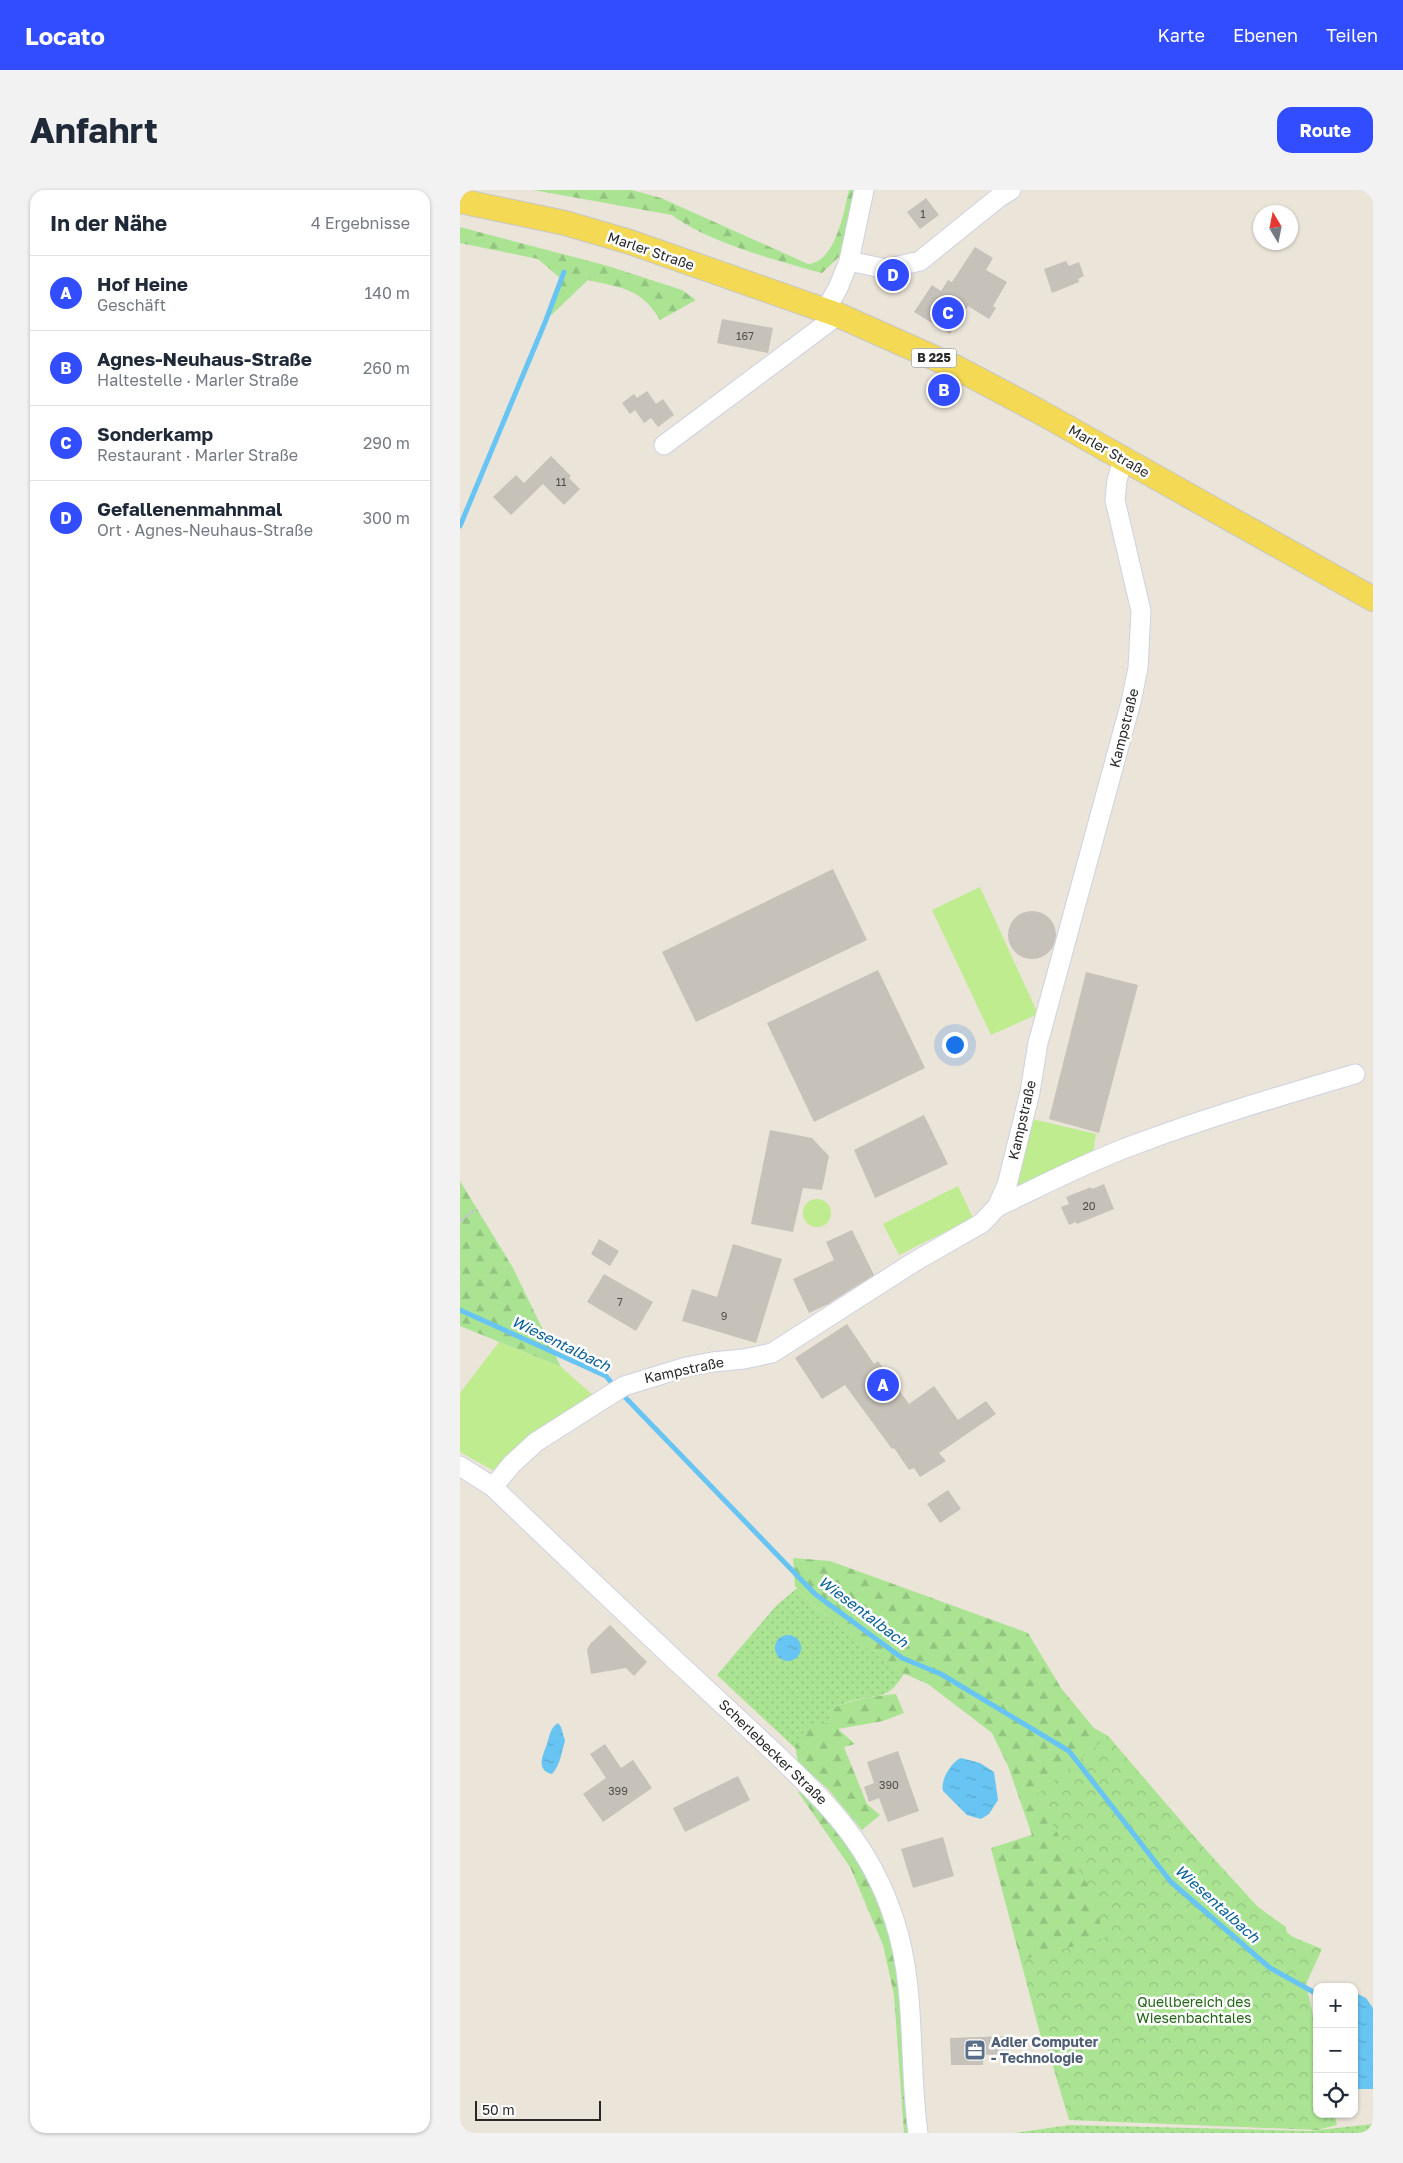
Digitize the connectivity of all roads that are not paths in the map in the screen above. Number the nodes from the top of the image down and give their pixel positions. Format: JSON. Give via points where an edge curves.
{"nodes":[{"id":1,"x":864,"y":190,"type":"edge"},
{"id":2,"x":1011,"y":190,"type":"edge"},
{"id":3,"x":460,"y":201,"type":"edge"},
{"id":4,"x":849,"y":261,"type":"junction"},
{"id":5,"x":831,"y":313,"type":"junction"},
{"id":6,"x":668,"y":441,"type":"dead end"},
{"id":7,"x":1123,"y":460,"type":"junction"},
{"id":8,"x":1373,"y":599,"type":"edge"},
{"id":9,"x":1355,"y":1074,"type":"dead end"},
{"id":10,"x":997,"y":1207,"type":"junction"},
{"id":11,"x":460,"y":1466,"type":"edge"},
{"id":12,"x":493,"y":1487,"type":"junction"},
{"id":13,"x":918,"y":2133,"type":"edge"}],
"edges":[{"from":1,"to":4,"type":"street"},
{"from":2,"to":4,"type":"street","via":[[920,261],[886,269]]},
{"from":3,"to":5,"type":"main road","name":"Marler Straße","number":"B 225","via":[[566,223],[630,242]]},
{"from":4,"to":5,"type":"street"},
{"from":5,"to":6,"type":"street"},
{"from":5,"to":7,"type":"main road","name":"Marler Straße","number":"B 225","via":[[957,368]]},
{"from":7,"to":8,"type":"main road","name":"Marler Straße","number":"B 225"},
{"from":7,"to":10,"type":"street","name":"Kampstraße","via":[[1115,500],[1141,611],[1138,668],[1132,702],[1038,1043],[1030,1092],[1007,1185]]},
{"from":9,"to":10,"type":"street","via":[[1246,1106],[1130,1146]]},
{"from":10,"to":12,"type":"street","name":"Kampstraße","via":[[982,1223],[914,1262],[772,1353],[686,1367],[624,1386],[536,1442]]},
{"from":11,"to":12,"type":"street","name":"Scherlebecker Straße"},
{"from":12,"to":13,"type":"street","name":"Scherlebecker Straße","via":[[808,1783],[855,1838],[878,1880],[902,1946]]}]}
